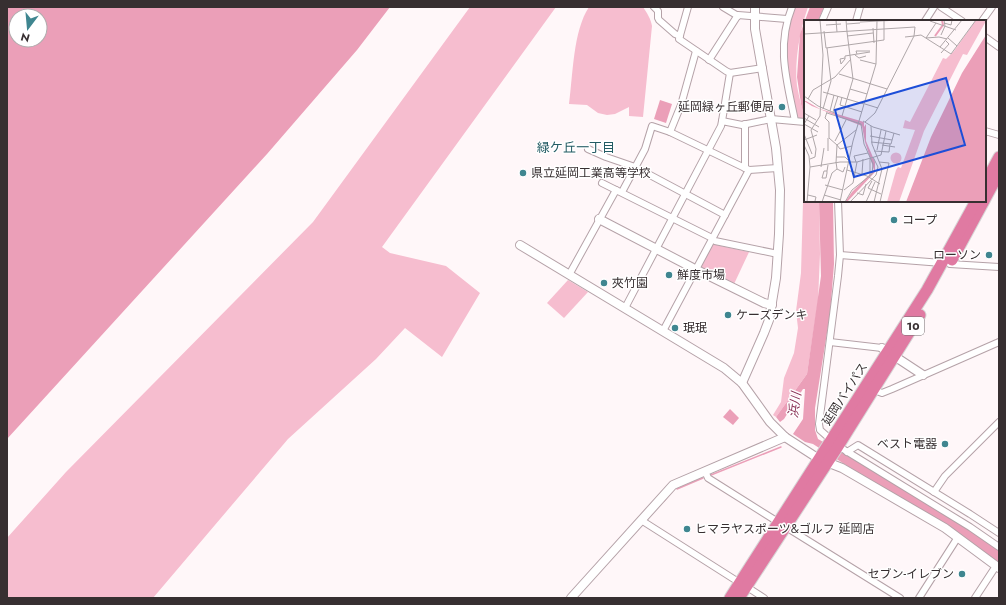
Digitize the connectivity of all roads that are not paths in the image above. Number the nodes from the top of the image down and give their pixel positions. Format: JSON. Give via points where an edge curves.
{"nodes":[{"id":1,"x":654,"y":7,"type":"edge"},
{"id":2,"x":688,"y":7,"type":"edge"},
{"id":3,"x":723,"y":7,"type":"edge"},
{"id":4,"x":755,"y":7,"type":"edge"},
{"id":5,"x":792,"y":7,"type":"edge"},
{"id":6,"x":828,"y":7,"type":"edge"},
{"id":7,"x":860,"y":7,"type":"edge"},
{"id":8,"x":934,"y":7,"type":"edge"},
{"id":9,"x":941,"y":7,"type":"edge"},
{"id":10,"x":992,"y":7,"type":"edge"},
{"id":11,"x":738,"y":16,"type":"junction"},
{"id":12,"x":754,"y":17,"type":"junction"},
{"id":13,"x":787,"y":20,"type":"junction"},
{"id":14,"x":822,"y":20,"type":"edge"},
{"id":15,"x":856,"y":20,"type":"edge"},
{"id":16,"x":926,"y":20,"type":"edge"},
{"id":17,"x":960,"y":20,"type":"edge"},
{"id":18,"x":983,"y":20,"type":"edge"},
{"id":19,"x":680,"y":36,"type":"junction"},
{"id":20,"x":986,"y":38,"type":"edge"},
{"id":21,"x":999,"y":47,"type":"edge"},
{"id":22,"x":696,"y":52,"type":"junction"},
{"id":23,"x":709,"y":60,"type":"junction"},
{"id":24,"x":763,"y":68,"type":"junction"},
{"id":25,"x":730,"y":73,"type":"junction"},
{"id":26,"x":771,"y":119,"type":"junction"},
{"id":27,"x":722,"y":121,"type":"junction"},
{"id":28,"x":800,"y":122,"type":"edge"},
{"id":29,"x":745,"y":124,"type":"junction"},
{"id":30,"x":986,"y":131,"type":"edge"},
{"id":31,"x":670,"y":132,"type":"junction"},
{"id":32,"x":999,"y":135,"type":"edge"},
{"id":33,"x":588,"y":149,"type":"dead end"},
{"id":34,"x":708,"y":151,"type":"junction"},
{"id":35,"x":999,"y":156,"type":"edge"},
{"id":36,"x":635,"y":167,"type":"junction"},
{"id":37,"x":778,"y":168,"type":"junction"},
{"id":38,"x":747,"y":169,"type":"junction"},
{"id":39,"x":999,"y":173,"type":"edge"},
{"id":40,"x":986,"y":180,"type":"edge"},
{"id":41,"x":602,"y":183,"type":"dead end"},
{"id":42,"x":619,"y":191,"type":"junction"},
{"id":43,"x":686,"y":194,"type":"junction"},
{"id":44,"x":986,"y":196,"type":"edge"},
{"id":45,"x":838,"y":202,"type":"edge"},
{"id":46,"x":976,"y":202,"type":"edge"},
{"id":47,"x":983,"y":202,"type":"edge"},
{"id":48,"x":725,"y":215,"type":"junction"},
{"id":49,"x":672,"y":218,"type":"junction"},
{"id":50,"x":599,"y":219,"type":"junction"},
{"id":51,"x":712,"y":239,"type":"junction"},
{"id":52,"x":520,"y":245,"type":"dead end"},
{"id":53,"x":656,"y":249,"type":"junction"},
{"id":54,"x":778,"y":254,"type":"junction"},
{"id":55,"x":840,"y":255,"type":"junction"},
{"id":56,"x":946,"y":263,"type":"junction"},
{"id":57,"x":999,"y":267,"type":"edge"},
{"id":58,"x":696,"y":269,"type":"junction"},
{"id":59,"x":569,"y":275,"type":"junction"},
{"id":60,"x":772,"y":305,"type":"junction"},
{"id":61,"x":625,"y":308,"type":"junction"},
{"id":62,"x":663,"y":331,"type":"junction"},
{"id":63,"x":830,"y":342,"type":"junction"},
{"id":64,"x":999,"y":342,"type":"edge"},
{"id":65,"x":888,"y":352,"type":"junction"},
{"id":66,"x":924,"y":375,"type":"junction"},
{"id":67,"x":742,"y":383,"type":"junction"},
{"id":68,"x":874,"y":390,"type":"junction"},
{"id":69,"x":999,"y":422,"type":"edge"},
{"id":70,"x":785,"y":437,"type":"junction"},
{"id":71,"x":831,"y":451,"type":"junction"},
{"id":72,"x":705,"y":470,"type":"junction"},
{"id":73,"x":934,"y":492,"type":"junction"},
{"id":74,"x":641,"y":520,"type":"junction"},
{"id":75,"x":782,"y":524,"type":"junction"},
{"id":76,"x":999,"y":533,"type":"edge"},
{"id":77,"x":958,"y":537,"type":"junction"},
{"id":78,"x":999,"y":547,"type":"edge"},
{"id":79,"x":997,"y":567,"type":"edge"},
{"id":80,"x":743,"y":585,"type":"junction"},
{"id":81,"x":570,"y":598,"type":"edge"},
{"id":82,"x":730,"y":598,"type":"edge"},
{"id":83,"x":739,"y":598,"type":"edge"},
{"id":84,"x":764,"y":598,"type":"edge"},
{"id":85,"x":900,"y":598,"type":"edge"},
{"id":86,"x":919,"y":598,"type":"edge"},
{"id":87,"x":975,"y":598,"type":"edge"}],
"edges":[{"from":1,"to":19,"type":"street","via":[[658,11],[659,20],[674,34]]},
{"from":2,"to":19,"type":"street"},
{"from":3,"to":11,"type":"street"},
{"from":4,"to":12,"type":"street"},
{"from":5,"to":13,"type":"street"},
{"from":6,"to":14,"type":"street"},
{"from":7,"to":15,"type":"street"},
{"from":8,"to":16,"type":"street"},
{"from":9,"to":17,"type":"street"},
{"from":10,"to":18,"type":"street"},
{"from":11,"to":12,"type":"street"},
{"from":11,"to":23,"type":"street"},
{"from":12,"to":13,"type":"street"},
{"from":12,"to":24,"type":"street"},
{"from":13,"to":28,"type":"street","via":[[784,39],[785,68]]},
{"from":19,"to":22,"type":"street","via":[[680,39]]},
{"from":20,"to":21,"type":"street"},
{"from":22,"to":23,"type":"street"},
{"from":22,"to":31,"type":"street","via":[[681,105]]},
{"from":23,"to":25,"type":"street"},
{"from":24,"to":25,"type":"street"},
{"from":24,"to":26,"type":"street"},
{"from":25,"to":27,"type":"street"},
{"from":26,"to":28,"type":"street"},
{"from":26,"to":29,"type":"street"},
{"from":26,"to":37,"type":"street"},
{"from":27,"to":29,"type":"street"},
{"from":27,"to":34,"type":"street","via":[[722,126]]},
{"from":29,"to":38,"type":"street"},
{"from":30,"to":32,"type":"street"},
{"from":31,"to":34,"type":"street"},
{"from":31,"to":36,"type":"street","via":[[652,126]]},
{"from":33,"to":36,"type":"street"},
{"from":34,"to":38,"type":"street"},
{"from":34,"to":43,"type":"street"},
{"from":35,"to":40,"type":"highway"},
{"from":36,"to":42,"type":"street"},
{"from":36,"to":43,"type":"street"},
{"from":37,"to":38,"type":"street"},
{"from":37,"to":54,"type":"street"},
{"from":38,"to":48,"type":"street"},
{"from":39,"to":44,"type":"highway","name":"延岡バイパス","number":"10"},
{"from":41,"to":42,"type":"street"},
{"from":42,"to":49,"type":"street"},
{"from":42,"to":50,"type":"street"},
{"from":43,"to":48,"type":"street"},
{"from":43,"to":49,"type":"street"},
{"from":45,"to":55,"type":"street"},
{"from":46,"to":56,"type":"highway","name":"延岡バイパス","number":"10"},
{"from":47,"to":56,"type":"highway","name":"延岡バイパス","number":"10"},
{"from":48,"to":51,"type":"street"},
{"from":49,"to":51,"type":"street"},
{"from":49,"to":53,"type":"street"},
{"from":50,"to":53,"type":"street"},
{"from":50,"to":59,"type":"street"},
{"from":51,"to":54,"type":"street"},
{"from":51,"to":58,"type":"street"},
{"from":52,"to":59,"type":"street"},
{"from":53,"to":58,"type":"street"},
{"from":53,"to":61,"type":"street"},
{"from":54,"to":60,"type":"street"},
{"from":55,"to":56,"type":"street"},
{"from":55,"to":63,"type":"street"},
{"from":56,"to":57,"type":"street"},
{"from":56,"to":65,"type":"highway","name":"延岡バイパス","number":"10"},
{"from":58,"to":60,"type":"street"},
{"from":58,"to":62,"type":"street"},
{"from":59,"to":61,"type":"street"},
{"from":60,"to":67,"type":"street","via":[[764,334]]},
{"from":61,"to":62,"type":"street"},
{"from":62,"to":67,"type":"street","via":[[724,368]]},
{"from":63,"to":65,"type":"street"},
{"from":63,"to":71,"type":"street","via":[[819,424]]},
{"from":64,"to":66,"type":"street"},
{"from":65,"to":66,"type":"street"},
{"from":65,"to":68,"type":"highway","name":"延岡バイパス","number":"10"},
{"from":65,"to":71,"type":"highway","name":"延岡バイパス","number":"10"},
{"from":66,"to":68,"type":"street","via":[[882,393]]},
{"from":67,"to":70,"type":"street","via":[[770,422]]},
{"from":68,"to":71,"type":"highway","name":"延岡バイパス","number":"10"},
{"from":69,"to":73,"type":"street","via":[[945,476]]},
{"from":70,"to":71,"type":"street"},
{"from":70,"to":72,"type":"street"},
{"from":71,"to":73,"type":"street","via":[[858,445]]},
{"from":71,"to":75,"type":"highway","name":"延岡バイパス","number":"10"},
{"from":71,"to":77,"type":"street","via":[[842,468]]},
{"from":71,"to":78,"type":"street","via":[[970,527]]},
{"from":72,"to":74,"type":"street","via":[[673,485]]},
{"from":72,"to":75,"type":"street","via":[[708,478]]},
{"from":73,"to":76,"type":"street"},
{"from":74,"to":80,"type":"street"},
{"from":74,"to":81,"type":"street"},
{"from":75,"to":80,"type":"highway","name":"延岡バイパス","number":"10"},
{"from":75,"to":85,"type":"street"},
{"from":77,"to":79,"type":"street"},
{"from":77,"to":86,"type":"street"},
{"from":79,"to":87,"type":"street"},
{"from":80,"to":82,"type":"highway","name":"延岡バイパス","number":"10"},
{"from":80,"to":83,"type":"highway","name":"延岡バイパス","number":"10"},
{"from":80,"to":84,"type":"street"}]}
